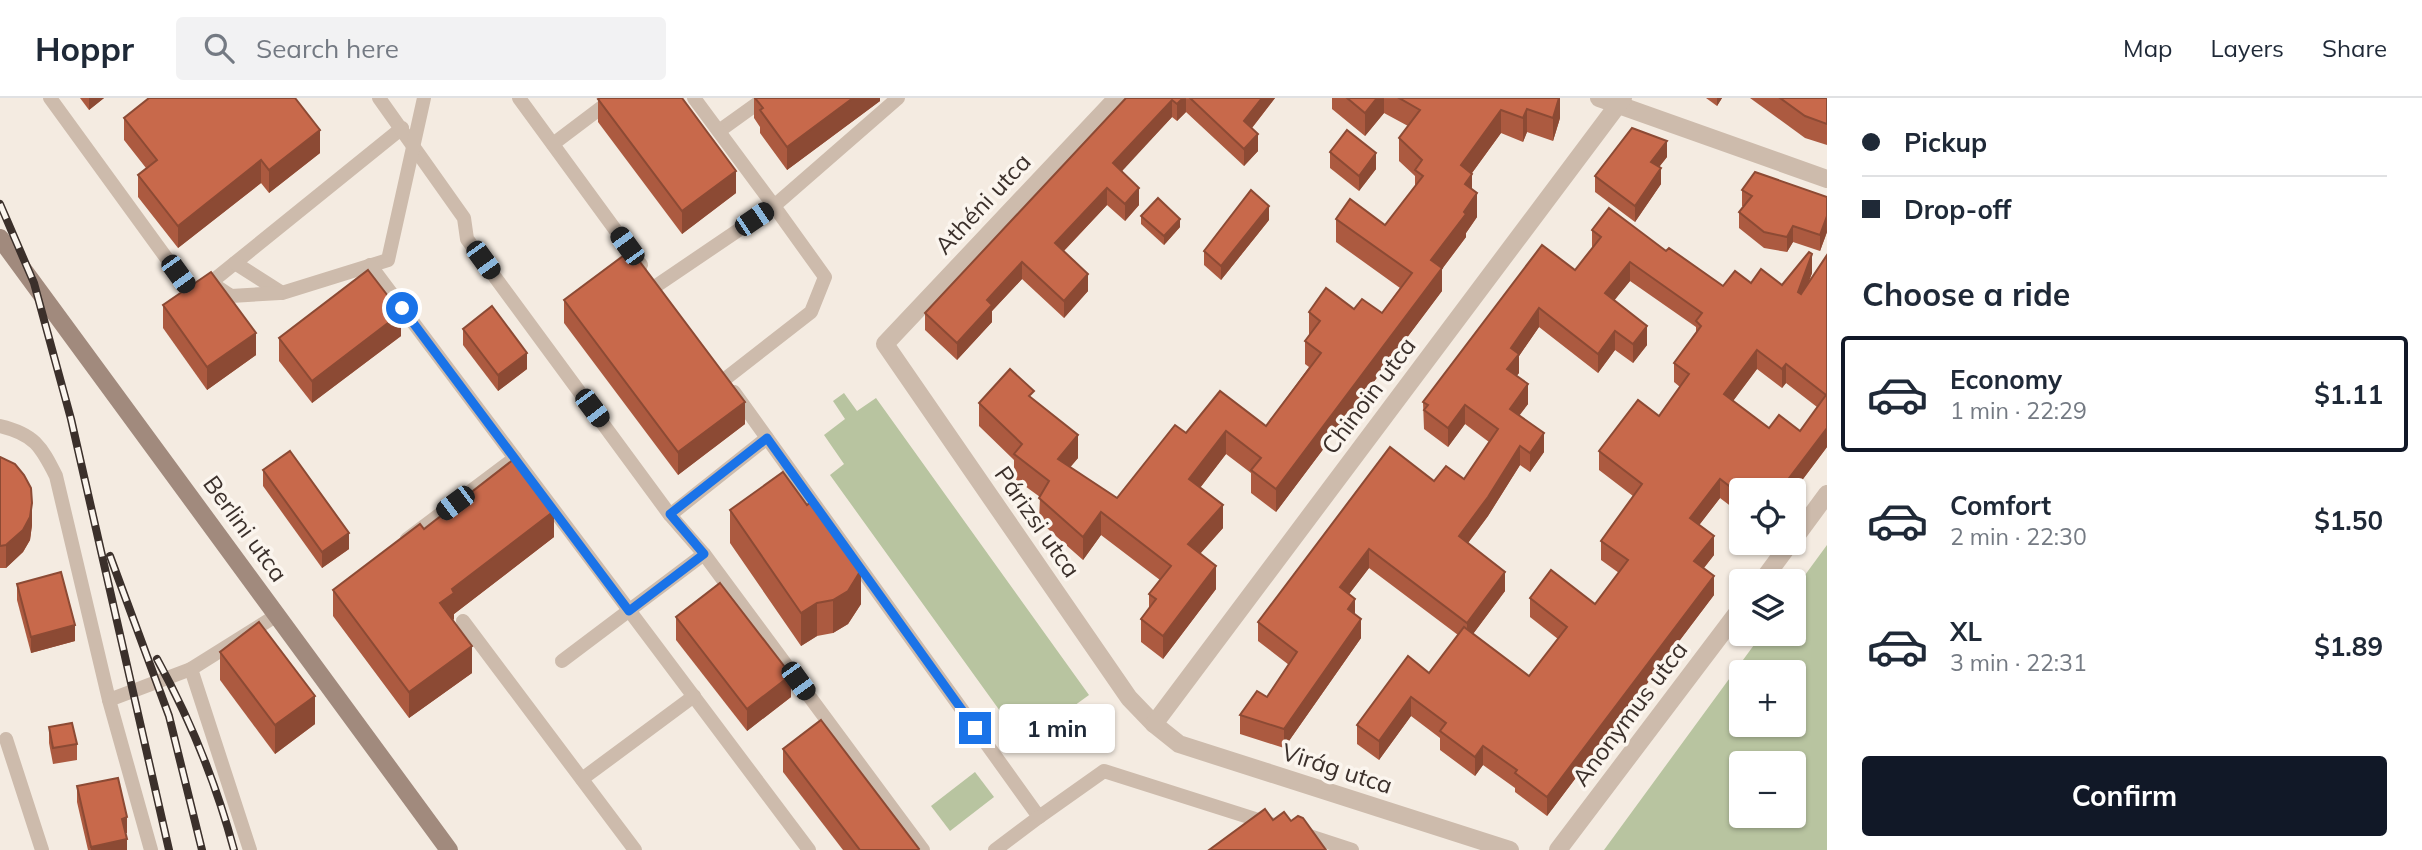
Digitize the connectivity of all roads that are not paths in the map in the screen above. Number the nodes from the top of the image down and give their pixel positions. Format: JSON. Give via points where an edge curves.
{"nodes":[{"id":1,"x":50,"y":98,"type":"edge"},
{"id":2,"x":379,"y":98,"type":"edge"},
{"id":3,"x":424,"y":98,"type":"edge"},
{"id":4,"x":519,"y":98,"type":"edge"},
{"id":5,"x":614,"y":98,"type":"edge"},
{"id":6,"x":694,"y":98,"type":"edge"},
{"id":7,"x":765,"y":98,"type":"edge"},
{"id":8,"x":898,"y":98,"type":"edge"},
{"id":9,"x":1117,"y":98,"type":"edge"},
{"id":10,"x":1599,"y":98,"type":"edge"},
{"id":11,"x":1620,"y":102,"type":"edge"},
{"id":12,"x":402,"y":128,"type":"junction"},
{"id":13,"x":719,"y":131,"type":"junction"},
{"id":14,"x":553,"y":144,"type":"junction"},
{"id":15,"x":413,"y":145,"type":"junction"},
{"id":16,"x":1827,"y":179,"type":"edge"},
{"id":17,"x":774,"y":206,"type":"junction"},
{"id":18,"x":0,"y":238,"type":"edge"},
{"id":19,"x":235,"y":263,"type":"junction"},
{"id":20,"x":370,"y":265,"type":"junction"},
{"id":21,"x":211,"y":283,"type":"junction"},
{"id":22,"x":282,"y":293,"type":"junction"},
{"id":23,"x":885,"y":344,"type":"joint"},
{"id":24,"x":0,"y":426,"type":"edge"},
{"id":25,"x":767,"y":438,"type":"junction"},
{"id":26,"x":515,"y":458,"type":"junction"},
{"id":27,"x":1827,"y":494,"type":"edge"},
{"id":28,"x":670,"y":514,"type":"junction"},
{"id":29,"x":1806,"y":522,"type":"edge"},
{"id":30,"x":398,"y":545,"type":"edge"},
{"id":31,"x":704,"y":554,"type":"junction"},
{"id":32,"x":629,"y":611,"type":"junction"},
{"id":33,"x":277,"y":615,"type":"junction"},
{"id":34,"x":463,"y":621,"type":"dead end"},
{"id":35,"x":1729,"y":624,"type":"edge"},
{"id":36,"x":562,"y":661,"type":"dead end"},
{"id":37,"x":191,"y":669,"type":"junction"},
{"id":38,"x":694,"y":696,"type":"junction"},
{"id":39,"x":109,"y":700,"type":"junction"},
{"id":40,"x":1154,"y":724,"type":"junction"},
{"id":41,"x":2,"y":738,"type":"edge"},
{"id":42,"x":582,"y":779,"type":"junction"},
{"id":43,"x":1039,"y":817,"type":"junction"},
{"id":44,"x":42,"y":850,"type":"edge"},
{"id":45,"x":151,"y":850,"type":"edge"},
{"id":46,"x":250,"y":850,"type":"edge"},
{"id":47,"x":449,"y":850,"type":"edge"},
{"id":48,"x":635,"y":850,"type":"edge"},
{"id":49,"x":809,"y":850,"type":"edge"},
{"id":50,"x":923,"y":850,"type":"edge"},
{"id":51,"x":995,"y":850,"type":"edge"},
{"id":52,"x":1352,"y":850,"type":"edge"},
{"id":53,"x":1510,"y":850,"type":"edge"},
{"id":54,"x":1558,"y":850,"type":"edge"}],
"edges":[{"from":1,"to":21,"type":"lane","via":[[194,296]]},
{"from":2,"to":12,"type":"lane"},
{"from":3,"to":15,"type":"lane"},
{"from":4,"to":14,"type":"lane"},
{"from":5,"to":14,"type":"lane"},
{"from":6,"to":13,"type":"lane"},
{"from":7,"to":13,"type":"lane"},
{"from":8,"to":17,"type":"lane"},
{"from":9,"to":23,"type":"street","name":"Athéni utca"},
{"from":10,"to":11,"type":"street"},
{"from":11,"to":16,"type":"street"},
{"from":11,"to":40,"type":"street","name":"Chinoin utca"},
{"from":12,"to":15,"type":"lane"},
{"from":12,"to":19,"type":"lane"},
{"from":13,"to":17,"type":"lane"},
{"from":14,"to":17,"type":"lane","via":[[660,291]]},
{"from":15,"to":20,"type":"lane","via":[[388,260]]},
{"from":15,"to":28,"type":"lane","via":[[464,218],[467,239]]},
{"from":17,"to":25,"type":"lane","via":[[825,277],[811,313],[721,374]]},
{"from":18,"to":33,"type":"street","name":"Berlini utca"},
{"from":19,"to":21,"type":"lane"},
{"from":19,"to":22,"type":"lane"},
{"from":20,"to":22,"type":"lane"},
{"from":20,"to":26,"type":"lane"},
{"from":21,"to":22,"type":"lane","via":[[231,296]]},
{"from":23,"to":40,"type":"street","name":"Párizsi utca","via":[[1129,698]]},
{"from":24,"to":39,"type":"lane","via":[[15,429],[41,446],[56,476]]},
{"from":25,"to":28,"type":"lane"},
{"from":25,"to":43,"type":"lane"},
{"from":26,"to":30,"type":"lane"},
{"from":26,"to":32,"type":"lane"},
{"from":27,"to":29,"type":"street"},
{"from":28,"to":31,"type":"lane"},
{"from":31,"to":32,"type":"lane"},
{"from":31,"to":50,"type":"lane"},
{"from":32,"to":36,"type":"lane"},
{"from":32,"to":38,"type":"lane"},
{"from":33,"to":37,"type":"lane"},
{"from":33,"to":47,"type":"street","name":"Berlini utca"},
{"from":34,"to":42,"type":"lane"},
{"from":35,"to":54,"type":"street","name":"Anonymus utca"},
{"from":37,"to":39,"type":"lane"},
{"from":37,"to":46,"type":"lane"},
{"from":38,"to":42,"type":"lane"},
{"from":38,"to":49,"type":"lane"},
{"from":39,"to":45,"type":"lane"},
{"from":40,"to":53,"type":"street","name":"Virág utca","via":[[1179,744]]},
{"from":41,"to":44,"type":"lane"},
{"from":42,"to":48,"type":"lane"},
{"from":43,"to":51,"type":"lane"},
{"from":43,"to":52,"type":"lane","via":[[1104,771]]}]}
